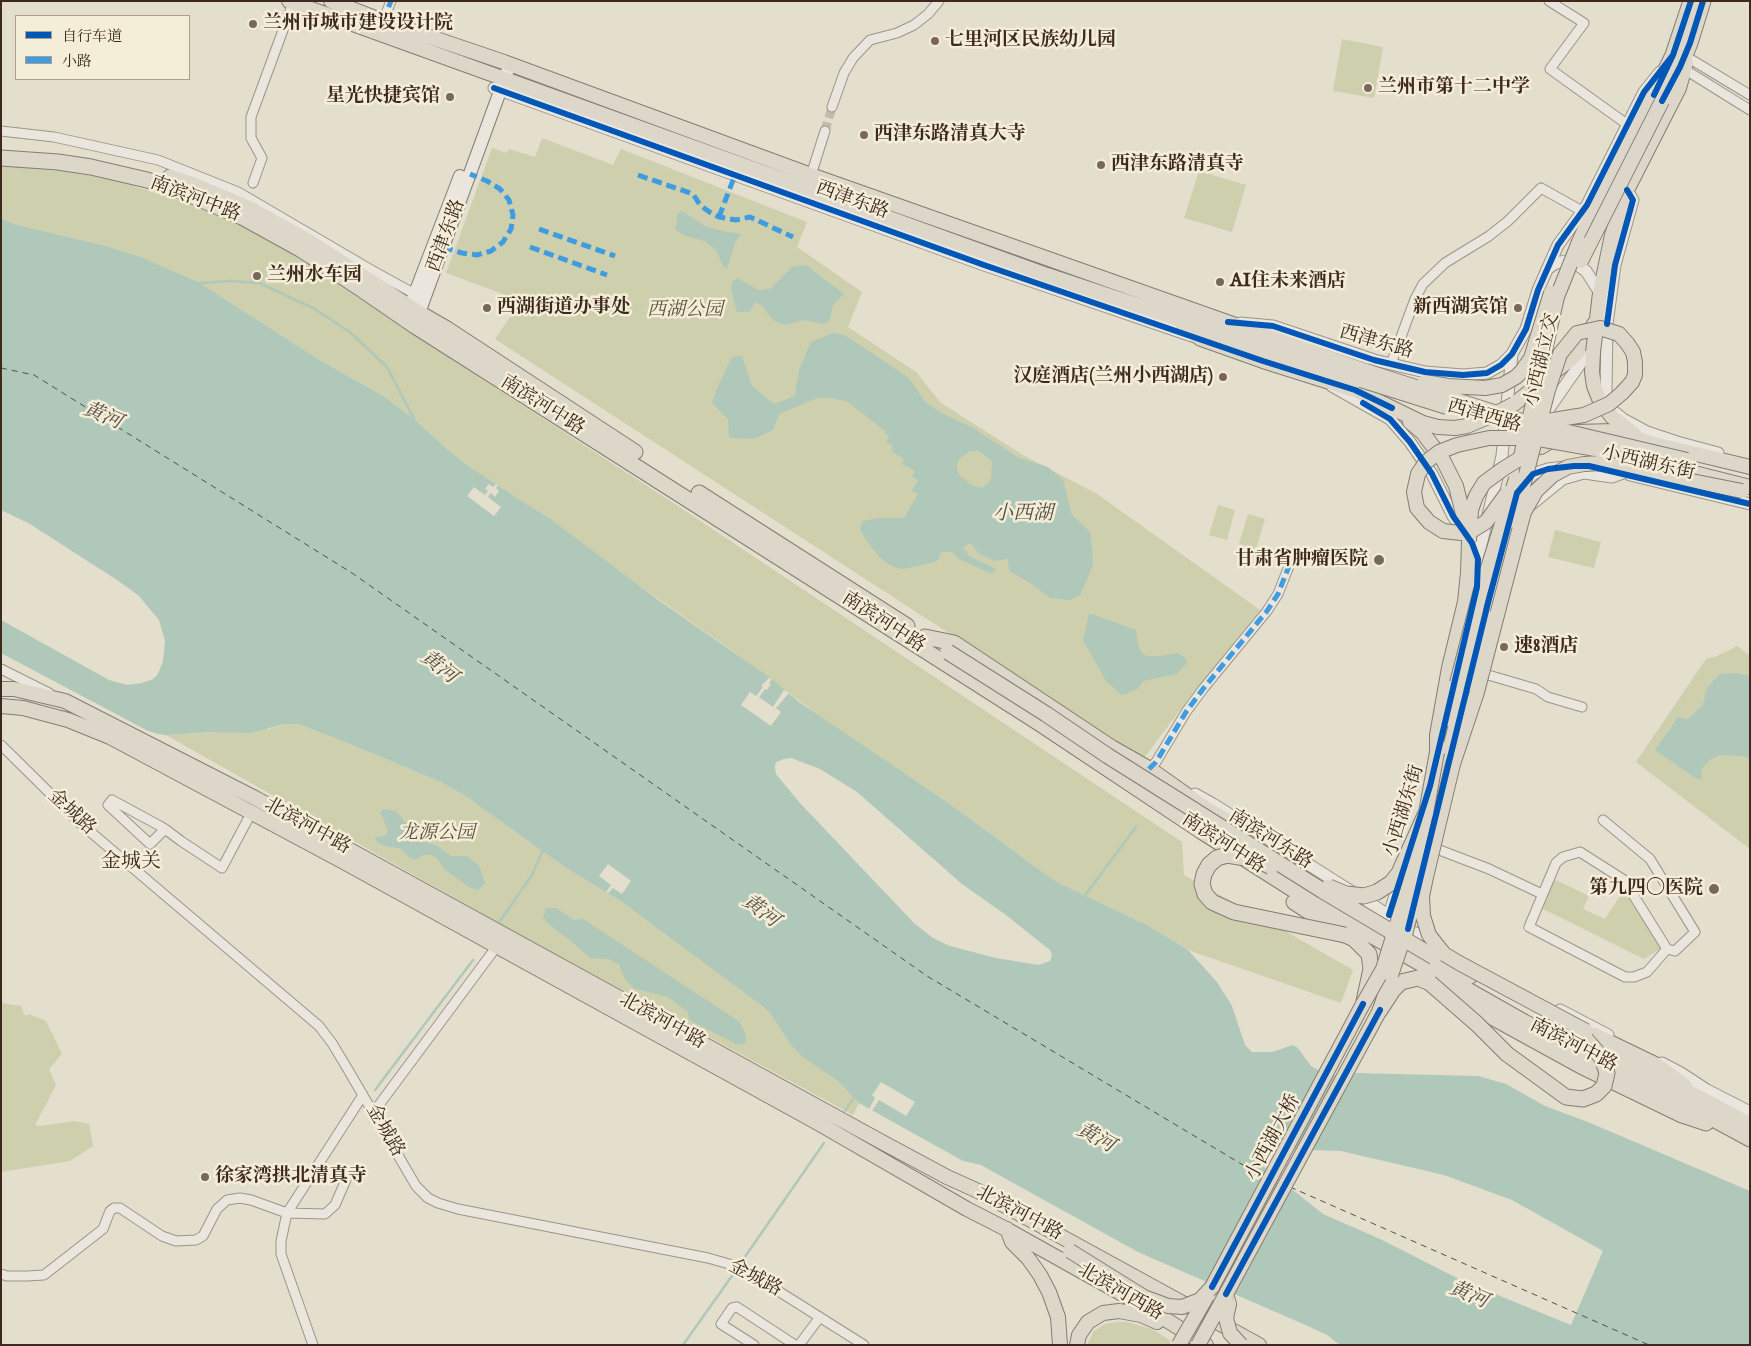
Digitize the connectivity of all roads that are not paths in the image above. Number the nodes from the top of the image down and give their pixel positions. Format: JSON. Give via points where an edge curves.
{"nodes":[{"id":1,"x":331,"y":1,"type":"edge"},
{"id":2,"x":391,"y":1,"type":"edge"},
{"id":3,"x":939,"y":1,"type":"edge"},
{"id":4,"x":1549,"y":1,"type":"edge"},
{"id":5,"x":1691,"y":1,"type":"edge"},
{"id":6,"x":1703,"y":1,"type":"edge"},
{"id":7,"x":291,"y":2,"type":"edge"},
{"id":8,"x":383,"y":21,"type":"junction"},
{"id":9,"x":1683,"y":56,"type":"junction"},
{"id":10,"x":507,"y":63,"type":"junction"},
{"id":11,"x":499,"y":84,"type":"junction"},
{"id":12,"x":1750,"y":95,"type":"edge"},
{"id":13,"x":1658,"y":98,"type":"junction"},
{"id":14,"x":832,"y":107,"type":"tunnel mouth"},
{"id":15,"x":1750,"y":110,"type":"edge"},
{"id":16,"x":1628,"y":125,"type":"junction"},
{"id":17,"x":1,"y":130,"type":"edge"},
{"id":18,"x":825,"y":131,"type":"tunnel mouth"},
{"id":19,"x":1,"y":149,"type":"edge"},
{"id":20,"x":1,"y":158,"type":"edge"},
{"id":21,"x":811,"y":175,"type":"junction"},
{"id":22,"x":253,"y":182,"type":"dead end"},
{"id":23,"x":1627,"y":190,"type":"junction"},
{"id":24,"x":1582,"y":212,"type":"junction"},
{"id":25,"x":1579,"y":242,"type":"junction"},
{"id":26,"x":1547,"y":269,"type":"junction"},
{"id":27,"x":1600,"y":293,"type":"junction"},
{"id":28,"x":413,"y":312,"type":"junction"},
{"id":29,"x":1172,"y":318,"type":"junction"},
{"id":30,"x":1603,"y":319,"type":"junction"},
{"id":31,"x":1228,"y":322,"type":"junction"},
{"id":32,"x":1201,"y":338,"type":"junction"},
{"id":33,"x":1301,"y":348,"type":"junction"},
{"id":34,"x":1512,"y":354,"type":"junction"},
{"id":35,"x":1393,"y":370,"type":"junction"},
{"id":36,"x":1364,"y":376,"type":"junction"},
{"id":37,"x":1326,"y":382,"type":"junction"},
{"id":38,"x":1548,"y":390,"type":"junction"},
{"id":39,"x":1392,"y":408,"type":"junction"},
{"id":40,"x":1522,"y":421,"type":"junction"},
{"id":41,"x":1677,"y":442,"type":"junction"},
{"id":42,"x":1650,"y":443,"type":"junction"},
{"id":43,"x":1607,"y":451,"type":"junction"},
{"id":44,"x":1750,"y":461,"type":"edge"},
{"id":45,"x":1750,"y":467,"type":"edge"},
{"id":46,"x":1623,"y":474,"type":"junction"},
{"id":47,"x":1517,"y":486,"type":"junction"},
{"id":48,"x":1747,"y":487,"type":"edge"},
{"id":49,"x":1750,"y":504,"type":"edge"},
{"id":50,"x":1459,"y":526,"type":"junction"},
{"id":51,"x":1508,"y":526,"type":"junction"},
{"id":52,"x":1482,"y":534,"type":"junction"},
{"id":53,"x":1469,"y":541,"type":"junction"},
{"id":54,"x":1478,"y":559,"type":"junction"},
{"id":55,"x":1291,"y":561,"type":"dead end"},
{"id":56,"x":1498,"y":563,"type":"junction"},
{"id":57,"x":925,"y":637,"type":"junction"},
{"id":58,"x":1,"y":669,"type":"edge"},
{"id":59,"x":1473,"y":671,"type":"junction"},
{"id":60,"x":1,"y":689,"type":"edge"},
{"id":61,"x":65,"y":701,"type":"junction"},
{"id":62,"x":1,"y":707,"type":"edge"},
{"id":63,"x":1582,"y":707,"type":"dead end"},
{"id":64,"x":1039,"y":723,"type":"junction"},
{"id":65,"x":1,"y":745,"type":"edge"},
{"id":66,"x":1453,"y":764,"type":"junction"},
{"id":67,"x":1150,"y":769,"type":"junction"},
{"id":68,"x":1430,"y":810,"type":"junction"},
{"id":69,"x":248,"y":819,"type":"junction"},
{"id":70,"x":1603,"y":820,"type":"dead end"},
{"id":71,"x":165,"y":829,"type":"junction"},
{"id":72,"x":1430,"y":848,"type":"junction"},
{"id":73,"x":342,"y":861,"type":"junction"},
{"id":74,"x":1542,"y":894,"type":"junction"},
{"id":75,"x":1350,"y":908,"type":"junction"},
{"id":76,"x":1389,"y":916,"type":"junction"},
{"id":77,"x":1408,"y":929,"type":"junction"},
{"id":78,"x":1345,"y":936,"type":"junction"},
{"id":79,"x":498,"y":946,"type":"junction"},
{"id":80,"x":1667,"y":949,"type":"junction"},
{"id":81,"x":1430,"y":983,"type":"junction"},
{"id":82,"x":1363,"y":1004,"type":"junction"},
{"id":83,"x":1380,"y":1010,"type":"junction"},
{"id":84,"x":1584,"y":1033,"type":"junction"},
{"id":85,"x":363,"y":1094,"type":"junction"},
{"id":86,"x":1750,"y":1112,"type":"edge"},
{"id":87,"x":373,"y":1113,"type":"junction"},
{"id":88,"x":1748,"y":1133,"type":"edge"},
{"id":89,"x":348,"y":1175,"type":"dead end"},
{"id":90,"x":947,"y":1177,"type":"junction"},
{"id":91,"x":287,"y":1213,"type":"junction"},
{"id":92,"x":1006,"y":1229,"type":"junction"},
{"id":93,"x":1,"y":1274,"type":"edge"},
{"id":94,"x":1212,"y":1287,"type":"junction"},
{"id":95,"x":1226,"y":1294,"type":"junction"},
{"id":96,"x":1183,"y":1304,"type":"junction"},
{"id":97,"x":820,"y":1316,"type":"junction"},
{"id":98,"x":1172,"y":1323,"type":"junction"},
{"id":99,"x":313,"y":1345,"type":"edge"},
{"id":100,"x":754,"y":1345,"type":"edge"},
{"id":101,"x":795,"y":1345,"type":"edge"},
{"id":102,"x":799,"y":1345,"type":"edge"},
{"id":103,"x":864,"y":1345,"type":"edge"},
{"id":104,"x":1060,"y":1345,"type":"edge"},
{"id":105,"x":1076,"y":1345,"type":"edge"},
{"id":106,"x":1179,"y":1345,"type":"edge"},
{"id":107,"x":1198,"y":1345,"type":"edge"},
{"id":108,"x":1206,"y":1345,"type":"edge"},
{"id":109,"x":1241,"y":1345,"type":"edge"},
{"id":110,"x":1259,"y":1345,"type":"edge"}],
"edges":[{"from":1,"to":8,"type":"main road","name":"西津东路"},
{"from":2,"to":8,"type":"street"},
{"from":3,"to":14,"type":"street","via":[[914,24],[897,33],[870,40],[844,73]]},
{"from":4,"to":16,"type":"street","via":[[1584,22],[1550,69]]},
{"from":5,"to":9,"type":"highway"},
{"from":6,"to":9,"type":"highway"},
{"from":7,"to":11,"type":"main road","name":"西津东路"},
{"from":7,"to":22,"type":"street","via":[[251,117],[251,138],[262,158]]},
{"from":8,"to":10,"type":"main road","name":"西津东路"},
{"from":9,"to":12,"type":"street"},
{"from":9,"to":13,"type":"highway"},
{"from":9,"to":13,"type":"highway","via":[[1680,67]]},
{"from":9,"to":15,"type":"street"},
{"from":9,"to":16,"type":"street","via":[[1644,92]]},
{"from":9,"to":23,"type":"main road","via":[[1678,88]]},
{"from":10,"to":11,"type":"main road","name":"西津东路"},
{"from":10,"to":21,"type":"main road","name":"西津东路"},
{"from":11,"to":28,"type":"main road","name":"西津东路"},
{"from":11,"to":28,"type":"main road","name":"西津东路"},
{"from":11,"to":29,"type":"main road","name":"西津东路"},
{"from":11,"to":32,"type":"street","name":"西津东路","via":[[984,264]]},
{"from":13,"to":25,"type":"main road","via":[[1594,209]]},
{"from":13,"to":38,"type":"main road","bridge":true,"via":[[1571,283]]},
{"from":16,"to":24,"type":"street"},
{"from":17,"to":28,"type":"street","via":[[54,137],[158,160],[238,192],[372,271]]},
{"from":18,"to":21,"type":"street"},
{"from":19,"to":28,"type":"highway","name":"南滨河中路","via":[[98,158],[191,184],[250,208]]},
{"from":20,"to":28,"type":"highway","name":"南滨河中路","via":[[91,167],[184,192],[242,217]]},
{"from":21,"to":31,"type":"main road","name":"西津东路"},
{"from":23,"to":27,"type":"main road","via":[[1612,235]]},
{"from":23,"to":30,"type":"street","via":[[1633,200]]},
{"from":24,"to":26,"type":"street","via":[[1558,244]]},
{"from":24,"to":35,"type":"street","name":"西津东路","via":[[1541,188],[1489,236],[1445,263],[1423,284],[1415,299]]},
{"from":25,"to":35,"type":"main road","bridge":true,"via":[[1555,283],[1531,358],[1516,377],[1494,388],[1480,388],[1448,386]]},
{"from":25,"to":47,"type":"main road","name":"小西湖立交","bridge":true,"via":[[1558,298]]},
{"from":26,"to":27,"type":"street","via":[[1566,261],[1576,264]]},
{"from":26,"to":34,"type":"street","via":[[1526,329]]},
{"from":27,"to":30,"type":"main road"},
{"from":28,"to":57,"type":"highway","name":"南滨河中路","via":[[447,329]]},
{"from":28,"to":64,"type":"highway","name":"南滨河中路"},
{"from":29,"to":32,"type":"main road"},
{"from":29,"to":36,"type":"main road","name":"西津东路"},
{"from":30,"to":39,"type":"main road","bridge":true,"via":[[1572,358],[1514,404],[1467,426],[1438,427]]},
{"from":30,"to":41,"type":"street","via":[[1606,392],[1612,410],[1647,432]]},
{"from":30,"to":42,"type":"main road","bridge":true,"via":[[1592,352],[1594,386],[1612,417]]},
{"from":30,"to":47,"type":"street","via":[[1580,366],[1550,407]]},
{"from":31,"to":33,"type":"main road","name":"西津东路"},
{"from":31,"to":35,"type":"street","name":"西津东路","via":[[1273,326],[1374,360]]},
{"from":32,"to":37,"type":"main road"},
{"from":33,"to":35,"type":"main road"},
{"from":33,"to":36,"type":"main road","name":"西津东路"},
{"from":34,"to":35,"type":"street","name":"西津东路","via":[[1487,373],[1463,375]]},
{"from":34,"to":52,"type":"street","via":[[1502,456]]},
{"from":36,"to":40,"type":"main road","bridge":true},
{"from":36,"to":43,"type":"main road","name":"西津西路","bridge":true,"via":[[1475,415]]},
{"from":37,"to":39,"type":"main road","via":[[1355,390]]},
{"from":37,"to":50,"type":"street","name":"小西湖东街","via":[[1390,419],[1432,474]]},
{"from":38,"to":40,"type":"main road","bridge":true,"via":[[1560,354],[1577,333],[1600,328],[1619,334],[1633,352],[1635,375],[1632,382],[1609,404],[1584,415]]},
{"from":38,"to":68,"type":"main road","name":"小西湖立交","bridge":true,"via":[[1508,544]]},
{"from":39,"to":53,"type":"main road","bridge":true,"via":[[1423,433],[1443,460],[1456,486]]},
{"from":40,"to":48,"type":"main road","bridge":true,"via":[[1687,460]]},
{"from":41,"to":42,"type":"street"},
{"from":41,"to":44,"type":"street"},
{"from":42,"to":45,"type":"main road"},
{"from":42,"to":53,"type":"main road","bridge":true,"via":[[1613,431],[1576,432],[1554,439],[1484,483],[1472,510]]},
{"from":43,"to":47,"type":"main road","bridge":true,"via":[[1533,438],[1489,438],[1439,452],[1418,474],[1414,492],[1417,508],[1429,522],[1443,531],[1461,533],[1486,522]]},
{"from":43,"to":48,"type":"main road"},
{"from":46,"to":47,"type":"street","name":"小西湖东街","via":[[1574,466],[1533,474]]},
{"from":46,"to":49,"type":"street","name":"小西湖东街"},
{"from":46,"to":51,"type":"street","via":[[1612,478],[1584,474],[1563,480]]},
{"from":47,"to":51,"type":"street","name":"小西湖东街"},
{"from":47,"to":68,"type":"main road","name":"小西湖立交","bridge":true,"via":[[1481,590]]},
{"from":48,"to":66,"type":"main road","bridge":true,"via":[[1601,463],[1568,467],[1536,491],[1524,512],[1477,692]]},
{"from":50,"to":52,"type":"street"},
{"from":50,"to":54,"type":"street","name":"小西湖东街","via":[[1472,543]]},
{"from":51,"to":52,"type":"street","via":[[1489,535]]},
{"from":51,"to":56,"type":"street","name":"小西湖东街"},
{"from":52,"to":54,"type":"street"},
{"from":53,"to":68,"type":"main road","bridge":true,"via":[[1465,602],[1437,735]]},
{"from":54,"to":56,"type":"street"},
{"from":54,"to":76,"type":"street","name":"小西湖东街","via":[[1477,587],[1430,786]]},
{"from":55,"to":67,"type":"street","via":[[1268,612],[1203,689]]},
{"from":56,"to":59,"type":"street","name":"小西湖东街"},
{"from":57,"to":67,"type":"highway","via":[[954,643],[1112,748]]},
{"from":57,"to":75,"type":"highway","name":"南滨河中路","bridge":true},
{"from":58,"to":61,"type":"street","name":"北滨河中路"},
{"from":59,"to":63,"type":"street","via":[[1536,689],[1548,697]]},
{"from":59,"to":72,"type":"street","name":"小西湖东街"},
{"from":60,"to":61,"type":"main road","name":"北滨河中路"},
{"from":61,"to":90,"type":"main road","name":"北滨河中路","via":[[255,798]]},
{"from":62,"to":69,"type":"main road","via":[[56,723],[108,746]]},
{"from":62,"to":73,"type":"main road","name":"北滨河中路","via":[[23,708],[110,737]]},
{"from":64,"to":78,"type":"highway","bridge":true,"via":[[1047,737],[1116,786]]},
{"from":64,"to":88,"type":"highway","name":"南滨河中路","via":[[1316,904],[1524,1022]]},
{"from":65,"to":85,"type":"street","name":"金城路","via":[[80,823],[319,1026]]},
{"from":66,"to":68,"type":"main road","bridge":true},
{"from":66,"to":72,"type":"main road","bridge":true},
{"from":67,"to":68,"type":"highway","bridge":true,"via":[[1325,885],[1346,894],[1364,896],[1391,883]]},
{"from":67,"to":76,"type":"street","name":"南滨河东路","via":[[1213,804]]},
{"from":68,"to":72,"type":"main road","bridge":true},
{"from":68,"to":82,"type":"main road","name":"小西湖大桥","bridge":true,"via":[[1382,970]]},
{"from":68,"to":83,"type":"main road","name":"小西湖大桥","bridge":true,"via":[[1406,931]]},
{"from":69,"to":71,"type":"street","via":[[222,868]]},
{"from":69,"to":73,"type":"main road"},
{"from":70,"to":80,"type":"street","via":[[1650,860],[1695,932],[1675,951]]},
{"from":71,"to":71,"type":"street","via":[[112,800],[108,805],[150,844]]},
{"from":72,"to":74,"type":"street","via":[[1489,869]]},
{"from":72,"to":77,"type":"street","name":"小西湖东街"},
{"from":72,"to":84,"type":"main road","bridge":true,"via":[[1422,916],[1444,954]]},
{"from":73,"to":79,"type":"main road","name":"北滨河中路"},
{"from":74,"to":80,"type":"street","via":[[1556,863],[1563,857],[1580,852],[1624,880]]},
{"from":74,"to":80,"type":"street","via":[[1529,927],[1626,977],[1634,978],[1647,972]]},
{"from":75,"to":78,"type":"highway","bridge":true,"via":[[1258,860],[1227,855],[1217,858],[1209,865],[1202,884],[1212,902],[1234,912]]},
{"from":75,"to":84,"type":"highway","name":"南滨河中路","bridge":true,"via":[[1434,957]]},
{"from":76,"to":77,"type":"street","name":"南滨河中路"},
{"from":77,"to":86,"type":"street","name":"南滨河中路"},
{"from":78,"to":82,"type":"highway","bridge":true,"via":[[1354,939],[1369,954],[1371,969]]},
{"from":79,"to":87,"type":"street"},
{"from":79,"to":92,"type":"main road","name":"北滨河中路"},
{"from":81,"to":83,"type":"highway","via":[[1418,978],[1401,982]]},
{"from":81,"to":84,"type":"highway","bridge":true,"via":[[1506,1054],[1566,1097],[1583,1099],[1596,1094],[1604,1086],[1607,1073],[1602,1058]]},
{"from":81,"to":88,"type":"highway","bridge":true,"via":[[1581,1066],[1682,1115]]},
{"from":82,"to":94,"type":"main road","name":"小西湖大桥"},
{"from":83,"to":95,"type":"main road","name":"小西湖大桥"},
{"from":84,"to":88,"type":"highway","name":"南滨河中路","via":[[1694,1095]]},
{"from":85,"to":87,"type":"street","name":"金城路"},
{"from":85,"to":91,"type":"street"},
{"from":87,"to":97,"type":"street","name":"金城路","via":[[416,1186],[438,1203],[729,1264]]},
{"from":89,"to":91,"type":"street","via":[[334,1205],[325,1214]]},
{"from":90,"to":94,"type":"main road","bridge":true,"via":[[975,1197],[1144,1297],[1168,1306],[1182,1307],[1200,1300]]},
{"from":90,"to":96,"type":"main road","name":"北滨河中路"},
{"from":91,"to":93,"type":"street","via":[[251,1200],[228,1200],[217,1209],[203,1236],[186,1242],[162,1236],[120,1208],[114,1208],[103,1229],[44,1274]]},
{"from":91,"to":99,"type":"street","via":[[281,1254]]},
{"from":92,"to":98,"type":"main road","name":"北滨河西路"},
{"from":92,"to":104,"type":"main road","via":[[1049,1292],[1058,1317]]},
{"from":94,"to":106,"type":"main road","name":"小西湖大桥","bridge":true},
{"from":95,"to":107,"type":"main road","name":"小西湖大桥","bridge":true},
{"from":95,"to":109,"type":"main road","bridge":true,"via":[[1230,1304],[1226,1318],[1230,1333]]},
{"from":96,"to":98,"type":"main road"},
{"from":96,"to":110,"type":"main road","name":"北滨河中路"},
{"from":97,"to":102,"type":"street"},
{"from":97,"to":103,"type":"street","name":"金城路"},
{"from":98,"to":108,"type":"main road","name":"北滨河西路"},
{"from":100,"to":101,"type":"street","via":[[721,1324],[732,1308],[738,1307]]},
{"from":105,"to":108,"type":"main road","via":[[1088,1322],[1103,1313],[1119,1311],[1141,1315]]}]}
